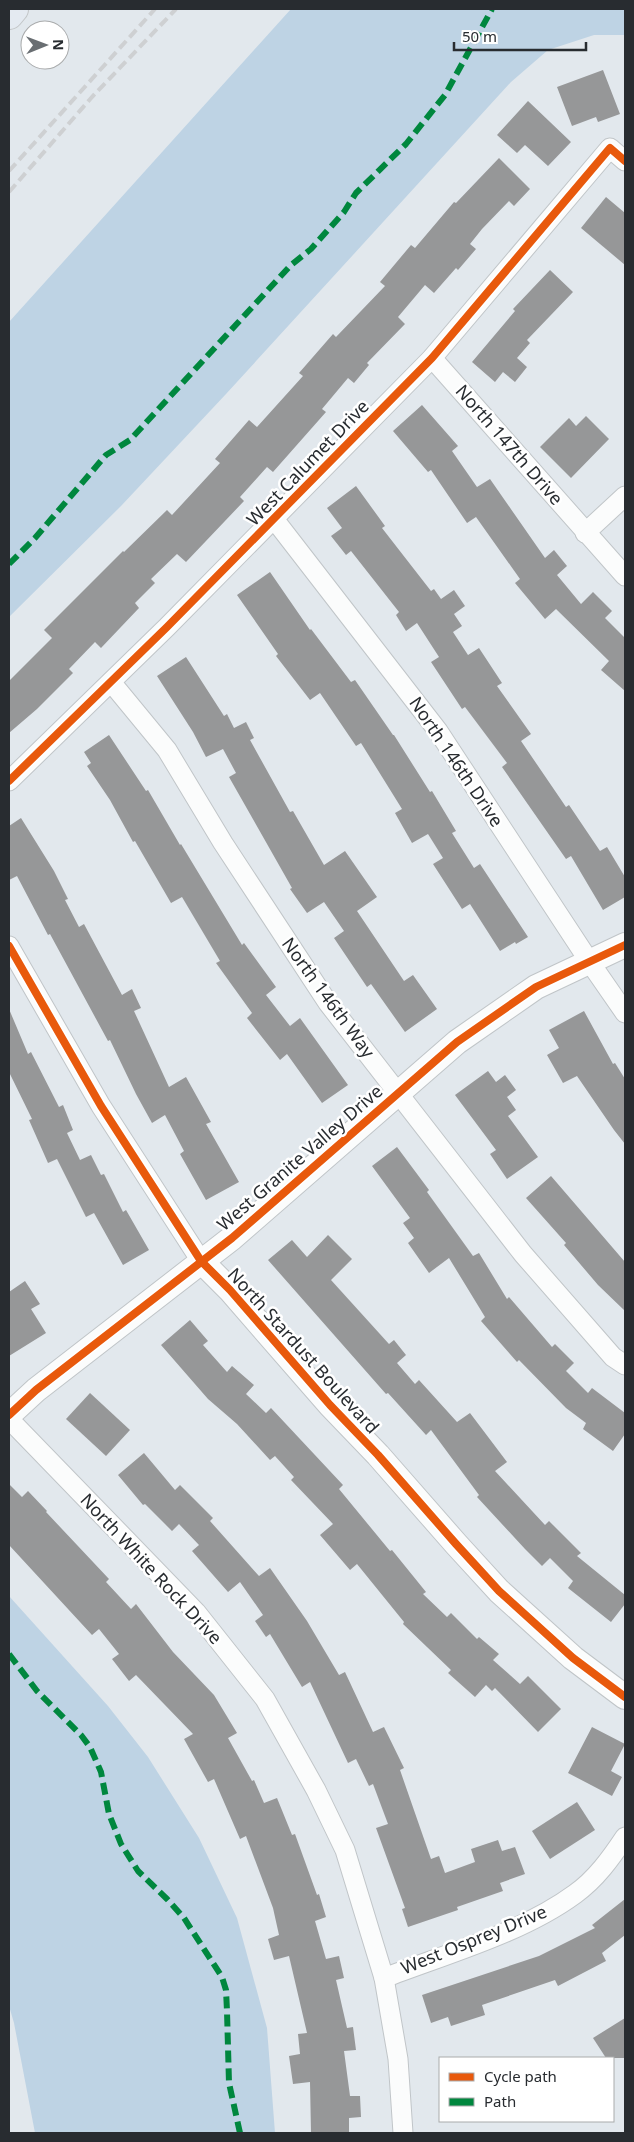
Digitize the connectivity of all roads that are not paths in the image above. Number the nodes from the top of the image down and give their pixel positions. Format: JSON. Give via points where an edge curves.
{"nodes":[{"id":1,"x":14,"y":9,"type":"edge"},
{"id":2,"x":9,"y":15,"type":"edge"},
{"id":3,"x":625,"y":161,"type":"edge"},
{"id":4,"x":432,"y":358,"type":"junction"},
{"id":5,"x":625,"y":496,"type":"edge"},
{"id":6,"x":274,"y":519,"type":"junction"},
{"id":7,"x":585,"y":533,"type":"junction"},
{"id":8,"x":625,"y":576,"type":"edge"},
{"id":9,"x":110,"y":682,"type":"junction"},
{"id":10,"x":9,"y":781,"type":"edge"},
{"id":11,"x":625,"y":945,"type":"edge"},
{"id":12,"x":9,"y":946,"type":"edge"},
{"id":13,"x":589,"y":961,"type":"junction"},
{"id":14,"x":625,"y":1013,"type":"edge"},
{"id":15,"x":398,"y":1092,"type":"junction"},
{"id":16,"x":201,"y":1262,"type":"junction"},
{"id":17,"x":625,"y":1365,"type":"edge"},
{"id":18,"x":9,"y":1415,"type":"edge"},
{"id":19,"x":9,"y":1419,"type":"edge"},
{"id":20,"x":625,"y":1697,"type":"edge"},
{"id":21,"x":625,"y":1837,"type":"edge"},
{"id":22,"x":384,"y":1978,"type":"junction"},
{"id":23,"x":403,"y":2133,"type":"edge"}],
"edges":[{"from":1,"to":2,"type":"highway"},
{"from":3,"to":4,"type":"street","name":"West Calumet Drive","via":[[610,148]]},
{"from":4,"to":6,"type":"street","name":"West Calumet Drive"},
{"from":4,"to":7,"type":"street","name":"North 147th Drive"},
{"from":5,"to":7,"type":"street"},
{"from":6,"to":9,"type":"street","name":"West Calumet Drive"},
{"from":6,"to":13,"type":"street","name":"North 146th Drive","via":[[438,730]]},
{"from":7,"to":8,"type":"street","name":"North 147th Drive"},
{"from":9,"to":10,"type":"street","name":"West Calumet Drive"},
{"from":9,"to":15,"type":"street","name":"North 146th Way","via":[[167,750],[223,843],[328,1003]]},
{"from":11,"to":13,"type":"street","name":"West Granite Valley Drive"},
{"from":12,"to":16,"type":"street","name":"North Stardust Boulevard","via":[[101,1106]]},
{"from":13,"to":14,"type":"street","name":"North 146th Drive"},
{"from":13,"to":15,"type":"street","name":"West Granite Valley Drive","via":[[528,993],[457,1042]]},
{"from":15,"to":16,"type":"street","name":"West Granite Valley Drive"},
{"from":15,"to":17,"type":"street","name":"North 146th Way","via":[[523,1254],[613,1357]]},
{"from":16,"to":18,"type":"street","name":"West Granite Valley Drive","via":[[36,1390]]},
{"from":16,"to":20,"type":"street","name":"North Stardust Boulevard","via":[[230,1290],[499,1590],[573,1658]]},
{"from":19,"to":22,"type":"street","name":"North White Rock Drive","via":[[196,1612],[265,1699],[345,1850]]},
{"from":21,"to":22,"type":"street","name":"West Osprey Drive","via":[[608,1864],[576,1893],[538,1918]]},
{"from":22,"to":23,"type":"street","name":"North White Rock Drive","via":[[398,2059]]}]}
